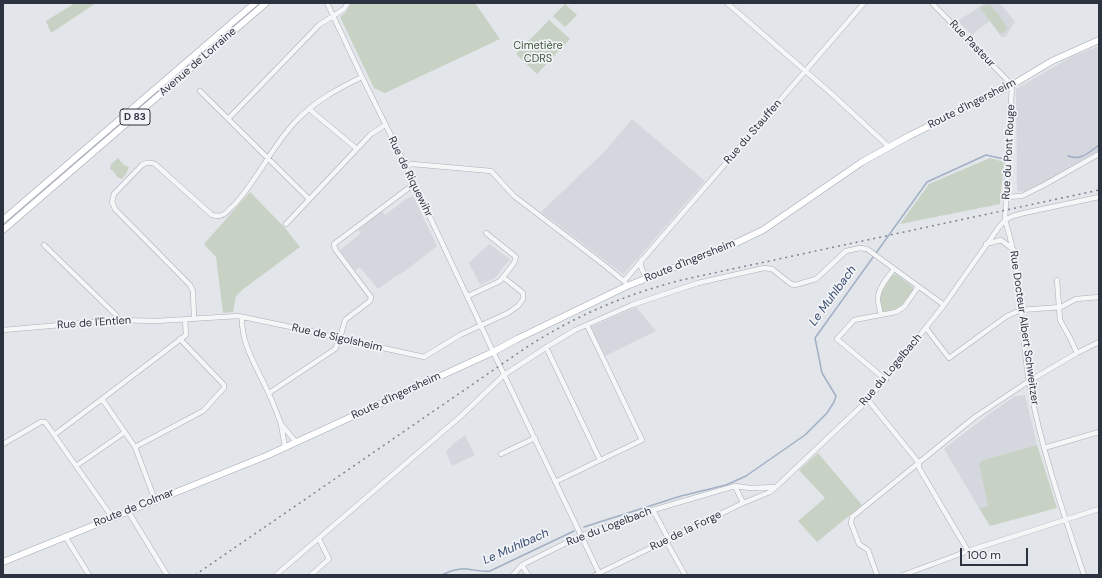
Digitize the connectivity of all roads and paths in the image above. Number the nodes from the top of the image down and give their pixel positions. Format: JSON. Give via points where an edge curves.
{"nodes":[{"id":1,"x":255,"y":3,"type":"edge"},
{"id":2,"x":266,"y":3,"type":"edge"},
{"id":3,"x":327,"y":3,"type":"edge"},
{"id":4,"x":348,"y":3,"type":"edge"},
{"id":5,"x":727,"y":3,"type":"edge"},
{"id":6,"x":864,"y":3,"type":"edge"},
{"id":7,"x":932,"y":3,"type":"edge"},
{"id":8,"x":333,"y":17,"type":"junction"},
{"id":9,"x":1099,"y":40,"type":"edge"},
{"id":10,"x":805,"y":71,"type":"junction"},
{"id":11,"x":362,"y":77,"type":"junction"},
{"id":12,"x":1012,"y":85,"type":"junction"},
{"id":13,"x":200,"y":91,"type":"dead end"},
{"id":14,"x":309,"y":109,"type":"junction"},
{"id":15,"x":228,"y":119,"type":"junction"},
{"id":16,"x":385,"y":125,"type":"junction"},
{"id":17,"x":889,"y":147,"type":"junction"},
{"id":18,"x":357,"y":149,"type":"junction"},
{"id":19,"x":1099,"y":154,"type":"edge"},
{"id":20,"x":268,"y":157,"type":"junction"},
{"id":21,"x":1097,"y":159,"type":"edge"},
{"id":22,"x":406,"y":166,"type":"junction"},
{"id":23,"x":414,"y":184,"type":"junction"},
{"id":24,"x":1006,"y":197,"type":"junction"},
{"id":25,"x":1099,"y":197,"type":"edge"},
{"id":26,"x":309,"y":199,"type":"junction"},
{"id":27,"x":3,"y":220,"type":"edge"},
{"id":28,"x":1006,"y":220,"type":"junction"},
{"id":29,"x":286,"y":224,"type":"dead end"},
{"id":30,"x":3,"y":230,"type":"edge"},
{"id":31,"x":486,"y":233,"type":"dead end"},
{"id":32,"x":44,"y":244,"type":"dead end"},
{"id":33,"x":986,"y":244,"type":"junction"},
{"id":34,"x":1014,"y":250,"type":"junction"},
{"id":35,"x":641,"y":260,"type":"junction"},
{"id":36,"x":894,"y":269,"type":"junction"},
{"id":37,"x":503,"y":277,"type":"junction"},
{"id":38,"x":646,"y":278,"type":"junction"},
{"id":39,"x":1056,"y":280,"type":"dead end"},
{"id":40,"x":625,"y":284,"type":"junction"},
{"id":41,"x":918,"y":287,"type":"junction"},
{"id":42,"x":468,"y":296,"type":"junction"},
{"id":43,"x":1099,"y":297,"type":"edge"},
{"id":44,"x":944,"y":305,"type":"junction"},
{"id":45,"x":1058,"y":307,"type":"junction"},
{"id":46,"x":1020,"y":310,"type":"junction"},
{"id":47,"x":882,"y":315,"type":"junction"},
{"id":48,"x":242,"y":316,"type":"junction"},
{"id":49,"x":185,"y":319,"type":"junction"},
{"id":50,"x":194,"y":319,"type":"junction"},
{"id":51,"x":118,"y":320,"type":"junction"},
{"id":52,"x":481,"y":325,"type":"junction"},
{"id":53,"x":587,"y":325,"type":"junction"},
{"id":54,"x":926,"y":328,"type":"junction"},
{"id":55,"x":3,"y":330,"type":"edge"},
{"id":56,"x":340,"y":338,"type":"junction"},
{"id":57,"x":180,"y":339,"type":"junction"},
{"id":58,"x":1099,"y":342,"type":"edge"},
{"id":59,"x":546,"y":347,"type":"junction"},
{"id":60,"x":493,"y":352,"type":"junction"},
{"id":61,"x":1077,"y":353,"type":"junction"},
{"id":62,"x":504,"y":375,"type":"junction"},
{"id":63,"x":886,"y":380,"type":"junction"},
{"id":64,"x":1029,"y":382,"type":"junction"},
{"id":65,"x":269,"y":393,"type":"junction"},
{"id":66,"x":102,"y":399,"type":"junction"},
{"id":67,"x":868,"y":400,"type":"junction"},
{"id":68,"x":281,"y":424,"type":"junction"},
{"id":69,"x":125,"y":432,"type":"junction"},
{"id":70,"x":1099,"y":432,"type":"edge"},
{"id":71,"x":54,"y":435,"type":"junction"},
{"id":72,"x":535,"y":438,"type":"junction"},
{"id":73,"x":296,"y":442,"type":"junction"},
{"id":74,"x":3,"y":444,"type":"edge"},
{"id":75,"x":135,"y":447,"type":"junction"},
{"id":76,"x":285,"y":447,"type":"junction"},
{"id":77,"x":1044,"y":448,"type":"junction"},
{"id":78,"x":501,"y":454,"type":"dead end"},
{"id":79,"x":266,"y":456,"type":"joint"},
{"id":80,"x":600,"y":460,"type":"junction"},
{"id":81,"x":919,"y":463,"type":"junction"},
{"id":82,"x":76,"y":466,"type":"junction"},
{"id":83,"x":555,"y":482,"type":"junction"},
{"id":84,"x":735,"y":486,"type":"junction"},
{"id":85,"x":776,"y":487,"type":"junction"},
{"id":86,"x":155,"y":500,"type":"dead end"},
{"id":87,"x":743,"y":503,"type":"junction"},
{"id":88,"x":1099,"y":509,"type":"edge"},
{"id":89,"x":653,"y":510,"type":"junction"},
{"id":90,"x":128,"y":511,"type":"junction"},
{"id":91,"x":112,"y":517,"type":"junction"},
{"id":92,"x":1065,"y":519,"type":"junction"},
{"id":93,"x":65,"y":536,"type":"junction"},
{"id":94,"x":580,"y":536,"type":"junction"},
{"id":95,"x":318,"y":539,"type":"junction"},
{"id":96,"x":667,"y":540,"type":"junction"},
{"id":97,"x":968,"y":551,"type":"junction"},
{"id":98,"x":4,"y":560,"type":"edge"},
{"id":99,"x":522,"y":565,"type":"junction"},
{"id":100,"x":598,"y":574,"type":"edge"},
{"id":101,"x":89,"y":575,"type":"edge"},
{"id":102,"x":167,"y":575,"type":"edge"},
{"id":103,"x":277,"y":575,"type":"edge"},
{"id":104,"x":311,"y":575,"type":"edge"},
{"id":105,"x":513,"y":575,"type":"edge"},
{"id":106,"x":528,"y":575,"type":"edge"},
{"id":107,"x":685,"y":575,"type":"edge"},
{"id":108,"x":878,"y":575,"type":"edge"},
{"id":109,"x":903,"y":575,"type":"edge"},
{"id":110,"x":1084,"y":575,"type":"edge"}],
"edges":[{"from":1,"to":27,"type":"main road","name":"Avenue de Lorraine","number":"D 83"},
{"from":2,"to":30,"type":"main road","name":"Avenue de Lorraine","number":"D 83"},
{"from":3,"to":8,"type":"street","name":"Rue de Riquewihr"},
{"from":4,"to":8,"type":"street"},
{"from":5,"to":10,"type":"street"},
{"from":6,"to":10,"type":"street","name":"Rue du Stauffen"},
{"from":7,"to":12,"type":"street","name":"Rue Pasteur"},
{"from":8,"to":11,"type":"street","name":"Rue de Riquewihr"},
{"from":8,"to":15,"type":"street","via":[[319,25]]},
{"from":9,"to":12,"type":"main road","name":"Route d'Ingersheim","via":[[1052,61]]},
{"from":10,"to":17,"type":"street"},
{"from":10,"to":35,"type":"street","name":"Rue du Stauffen"},
{"from":11,"to":14,"type":"street","via":[[329,94]]},
{"from":11,"to":16,"type":"street","name":"Rue de Riquewihr"},
{"from":12,"to":17,"type":"main road","name":"Route d'Ingersheim"},
{"from":12,"to":24,"type":"street","name":"Rue du Pont Rouge"},
{"from":13,"to":15,"type":"street"},
{"from":14,"to":18,"type":"street"},
{"from":14,"to":20,"type":"street","via":[[296,121]]},
{"from":15,"to":20,"type":"street"},
{"from":16,"to":18,"type":"street","via":[[371,134]]},
{"from":16,"to":22,"type":"street","name":"Rue de Riquewihr"},
{"from":17,"to":38,"type":"main road","name":"Route d'Ingersheim","via":[[845,172],[763,230]]},
{"from":18,"to":26,"type":"street"},
{"from":19,"to":21,"type":"street"},
{"from":20,"to":26,"type":"street"},
{"from":20,"to":50,"type":"street","via":[[240,198],[220,216],[212,215],[152,162],[142,165],[112,198],[112,206],[190,285],[193,291]]},
{"from":21,"to":24,"type":"street","via":[[1022,196]]},
{"from":22,"to":23,"type":"street","name":"Rue de Riquewihr"},
{"from":22,"to":40,"type":"street","via":[[412,164],[491,171],[514,196]]},
{"from":23,"to":42,"type":"street","name":"Rue de Riquewihr"},
{"from":23,"to":56,"type":"street","via":[[334,244],[335,249],[371,297],[370,301],[345,320]]},
{"from":24,"to":28,"type":"street","name":"Rue du Pont Rouge"},
{"from":25,"to":28,"type":"street","via":[[1018,214]]},
{"from":26,"to":29,"type":"street"},
{"from":28,"to":33,"type":"street","name":"Rue du Logelbach"},
{"from":28,"to":34,"type":"street","name":"Rue Docteur Albert Schweitzer"},
{"from":31,"to":37,"type":"street","via":[[516,257]]},
{"from":32,"to":51,"type":"street","via":[[116,315]]},
{"from":33,"to":34,"type":"street","via":[[1001,240]]},
{"from":33,"to":44,"type":"street","name":"Rue du Logelbach"},
{"from":34,"to":46,"type":"street","name":"Rue Docteur Albert Schweitzer"},
{"from":35,"to":38,"type":"street"},
{"from":35,"to":40,"type":"street","name":"Rue du Stauffen"},
{"from":36,"to":41,"type":"street"},
{"from":36,"to":47,"type":"street","via":[[878,295]]},
{"from":36,"to":53,"type":"street","via":[[866,249],[860,248],[844,253],[814,280],[795,285],[772,269],[764,268],[660,294]]},
{"from":37,"to":42,"type":"street","via":[[500,281]]},
{"from":37,"to":52,"type":"street","name":"Rue de Sigolsheim","via":[[523,293],[523,299],[508,313]]},
{"from":38,"to":40,"type":"main road","name":"Route d'Ingersheim"},
{"from":39,"to":45,"type":"street"},
{"from":40,"to":60,"type":"main road","name":"Route d'Ingersheim"},
{"from":41,"to":44,"type":"street"},
{"from":41,"to":47,"type":"street","via":[[904,306],[896,312]]},
{"from":42,"to":52,"type":"street","name":"Rue de Riquewihr"},
{"from":43,"to":45,"type":"street","via":[[1076,299]]},
{"from":44,"to":54,"type":"street","name":"Rue du Logelbach"},
{"from":45,"to":46,"type":"street"},
{"from":45,"to":61,"type":"street","via":[[1060,320]]},
{"from":46,"to":54,"type":"street","via":[[1007,316],[949,358]]},
{"from":46,"to":64,"type":"street","name":"Rue Docteur Albert Schweitzer"},
{"from":47,"to":63,"type":"street","via":[[854,320],[837,338]]},
{"from":48,"to":50,"type":"street","name":"Rue de Sigolsheim"},
{"from":48,"to":56,"type":"street","name":"Rue de Sigolsheim"},
{"from":48,"to":65,"type":"street","via":[[247,349]]},
{"from":49,"to":50,"type":"street","name":"Rue de Sigolsheim"},
{"from":49,"to":51,"type":"street","name":"Rue de l'Entlen"},
{"from":49,"to":57,"type":"street","via":[[186,335]]},
{"from":51,"to":55,"type":"street","name":"Rue de l'Entlen"},
{"from":52,"to":56,"type":"street","name":"Rue de Sigolsheim","via":[[424,357]]},
{"from":52,"to":60,"type":"street","name":"Rue de Riquewihr"},
{"from":53,"to":59,"type":"street"},
{"from":53,"to":80,"type":"street","via":[[642,440]]},
{"from":54,"to":63,"type":"street","name":"Rue du Logelbach"},
{"from":56,"to":65,"type":"street","via":[[335,349]]},
{"from":57,"to":66,"type":"street"},
{"from":57,"to":75,"type":"street","via":[[224,385],[224,388],[203,412]]},
{"from":58,"to":61,"type":"street"},
{"from":59,"to":62,"type":"street"},
{"from":59,"to":80,"type":"street"},
{"from":60,"to":62,"type":"street","name":"Rue de Riquewihr"},
{"from":60,"to":73,"type":"main road","name":"Route d'Ingersheim"},
{"from":61,"to":64,"type":"street"},
{"from":62,"to":72,"type":"street","name":"Rue de Riquewihr"},
{"from":62,"to":95,"type":"street","via":[[461,416]]},
{"from":63,"to":67,"type":"street","name":"Rue du Logelbach"},
{"from":64,"to":77,"type":"street","name":"Rue Docteur Albert Schweitzer"},
{"from":64,"to":81,"type":"street","via":[[975,417]]},
{"from":65,"to":68,"type":"street"},
{"from":66,"to":69,"type":"street"},
{"from":66,"to":71,"type":"street"},
{"from":67,"to":81,"type":"street"},
{"from":67,"to":85,"type":"street","name":"Rue du Logelbach"},
{"from":68,"to":73,"type":"street"},
{"from":68,"to":76,"type":"street"},
{"from":69,"to":75,"type":"street"},
{"from":69,"to":82,"type":"street"},
{"from":70,"to":77,"type":"street"},
{"from":71,"to":74,"type":"street","via":[[45,422],[41,422]]},
{"from":71,"to":82,"type":"street"},
{"from":72,"to":78,"type":"street"},
{"from":72,"to":83,"type":"street","name":"Rue de Riquewihr"},
{"from":73,"to":76,"type":"main road","name":"Route d'Ingersheim"},
{"from":75,"to":86,"type":"street"},
{"from":76,"to":79,"type":"main road","name":"Route d'Ingersheim"},
{"from":77,"to":92,"type":"street","name":"Rue Docteur Albert Schweitzer"},
{"from":79,"to":90,"type":"main road","name":"Route de Colmar"},
{"from":80,"to":83,"type":"street"},
{"from":81,"to":97,"type":"street","via":[[919,468]]},
{"from":81,"to":108,"type":"street","via":[[852,517],[851,523],[859,544],[868,550]]},
{"from":82,"to":91,"type":"street"},
{"from":83,"to":94,"type":"street","name":"Rue de Riquewihr"},
{"from":84,"to":85,"type":"street","name":"Rue du Logelbach"},
{"from":84,"to":87,"type":"street"},
{"from":84,"to":89,"type":"street","name":"Rue du Logelbach"},
{"from":85,"to":87,"type":"street","name":"Rue de la Forge"},
{"from":87,"to":96,"type":"street","name":"Rue de la Forge"},
{"from":88,"to":92,"type":"street"},
{"from":89,"to":94,"type":"street","name":"Rue du Logelbach"},
{"from":89,"to":96,"type":"street"},
{"from":90,"to":91,"type":"main road","name":"Route de Colmar"},
{"from":90,"to":102,"type":"street"},
{"from":91,"to":93,"type":"main road","name":"Route de Colmar"},
{"from":92,"to":97,"type":"street"},
{"from":92,"to":110,"type":"street","name":"Rue Docteur Albert Schweitzer"},
{"from":93,"to":98,"type":"main road","name":"Route de Colmar"},
{"from":93,"to":101,"type":"street"},
{"from":94,"to":99,"type":"street","name":"Rue du Logelbach"},
{"from":94,"to":100,"type":"street","name":"Rue de Riquewihr"},
{"from":95,"to":103,"type":"street"},
{"from":95,"to":104,"type":"street","via":[[330,559]]},
{"from":96,"to":100,"type":"street","name":"Rue de la Forge"},
{"from":96,"to":107,"type":"street"},
{"from":97,"to":109,"type":"street"},
{"from":99,"to":105,"type":"street","name":"Rue du Logelbach"},
{"from":99,"to":106,"type":"street"}]}
